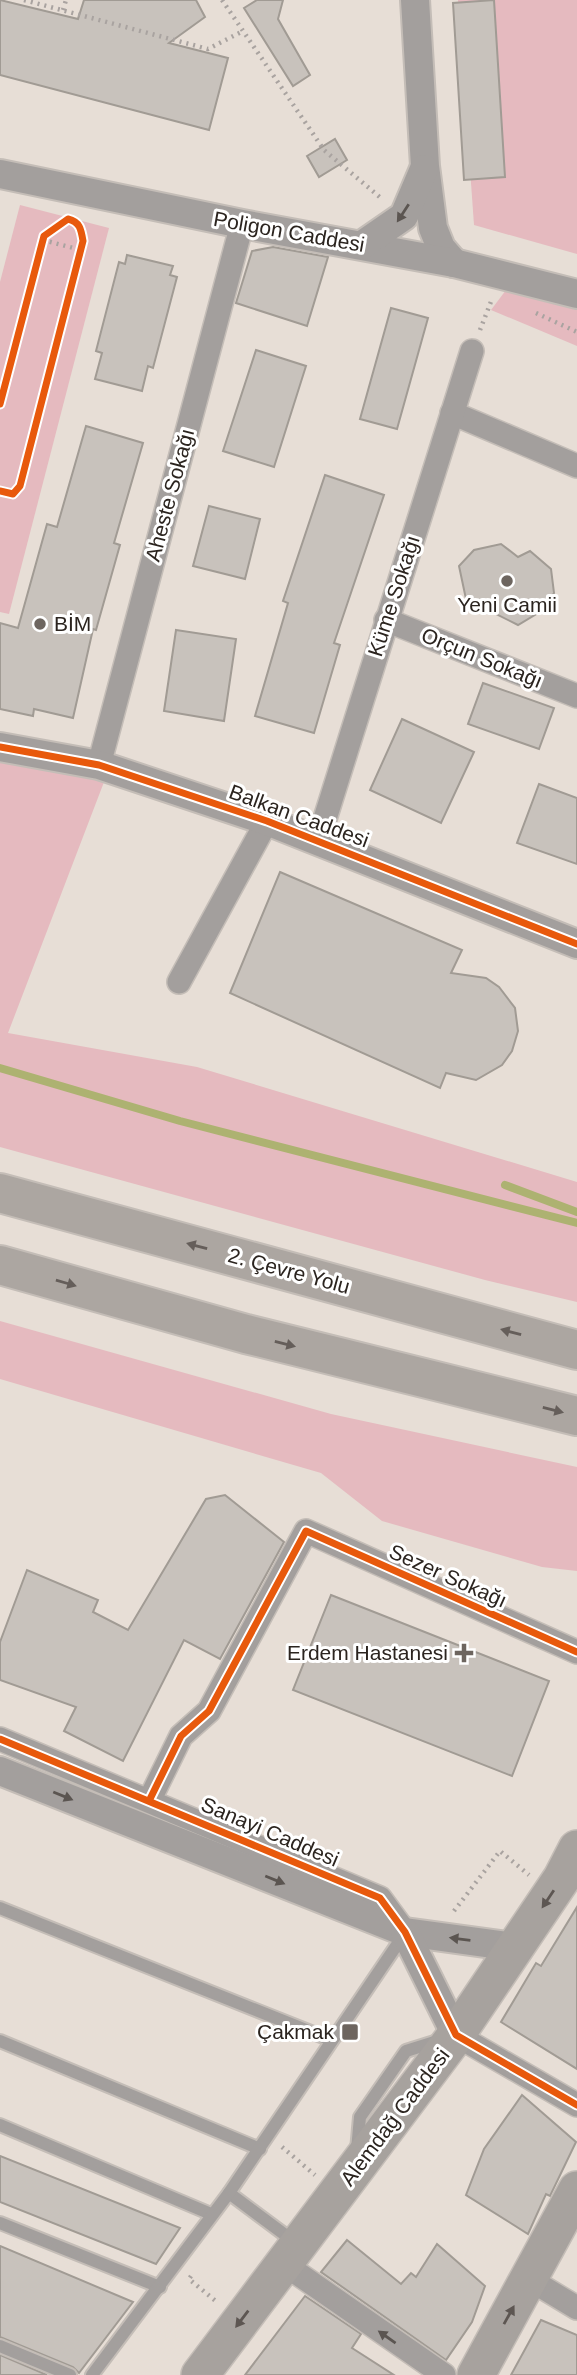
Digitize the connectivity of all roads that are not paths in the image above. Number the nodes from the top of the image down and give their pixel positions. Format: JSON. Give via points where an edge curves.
{"nodes":[{"id":1,"x":415,"y":0,"type":"edge"},
{"id":2,"x":425,"y":166,"type":"junction"},
{"id":3,"x":0,"y":174,"type":"edge"},
{"id":4,"x":242,"y":224,"type":"junction"},
{"id":5,"x":362,"y":245,"type":"junction"},
{"id":6,"x":454,"y":263,"type":"junction"},
{"id":7,"x":577,"y":294,"type":"edge"},
{"id":8,"x":472,"y":351,"type":"road end"},
{"id":9,"x":452,"y":412,"type":"junction"},
{"id":10,"x":577,"y":466,"type":"edge"},
{"id":11,"x":386,"y":620,"type":"junction"},
{"id":12,"x":577,"y":696,"type":"edge"},
{"id":13,"x":0,"y":747,"type":"edge"},
{"id":14,"x":99,"y":765,"type":"junction"},
{"id":15,"x":267,"y":821,"type":"junction"},
{"id":16,"x":318,"y":841,"type":"junction"},
{"id":17,"x":577,"y":944,"type":"edge"},
{"id":18,"x":179,"y":982,"type":"dead end"},
{"id":19,"x":0,"y":1193,"type":"edge"},
{"id":20,"x":0,"y":1265,"type":"edge"},
{"id":21,"x":577,"y":1350,"type":"edge"},
{"id":22,"x":577,"y":1416,"type":"edge"},
{"id":23,"x":577,"y":1652,"type":"edge"},
{"id":24,"x":0,"y":1739,"type":"edge"},
{"id":25,"x":0,"y":1771,"type":"edge"},
{"id":26,"x":150,"y":1799,"type":"junction"},
{"id":27,"x":577,"y":1849,"type":"edge"},
{"id":28,"x":0,"y":1908,"type":"edge"},
{"id":29,"x":405,"y":1932,"type":"junction"},
{"id":30,"x":515,"y":1947,"type":"junction"},
{"id":31,"x":456,"y":2035,"type":"junction"},
{"id":32,"x":331,"y":2040,"type":"junction"},
{"id":33,"x":0,"y":2041,"type":"edge"},
{"id":34,"x":577,"y":2105,"type":"edge"},
{"id":35,"x":0,"y":2125,"type":"edge"},
{"id":36,"x":260,"y":2149,"type":"junction"},
{"id":37,"x":577,"y":2190,"type":"edge"},
{"id":38,"x":229,"y":2193,"type":"junction"},
{"id":39,"x":211,"y":2214,"type":"junction"},
{"id":40,"x":0,"y":2223,"type":"edge"},
{"id":41,"x":292,"y":2255,"type":"junction"},
{"id":42,"x":529,"y":2278,"type":"junction"},
{"id":43,"x":160,"y":2287,"type":"junction"},
{"id":44,"x":577,"y":2308,"type":"edge"},
{"id":45,"x":0,"y":2346,"type":"edge"},
{"id":46,"x":70,"y":2375,"type":"edge"},
{"id":47,"x":92,"y":2375,"type":"edge"},
{"id":48,"x":200,"y":2375,"type":"edge"},
{"id":49,"x":444,"y":2375,"type":"edge"},
{"id":50,"x":476,"y":2375,"type":"edge"}],
"edges":[{"from":1,"to":2,"type":"street"},
{"from":2,"to":5,"type":"street","via":[[404,216]]},
{"from":2,"to":6,"type":"street","via":[[433,228]]},
{"from":3,"to":4,"type":"street","name":"Poligon Caddesi"},
{"from":4,"to":5,"type":"street","name":"Poligon Caddesi"},
{"from":4,"to":14,"type":"street","name":"Aheste Sokağı"},
{"from":5,"to":6,"type":"street","name":"Poligon Caddesi"},
{"from":6,"to":7,"type":"street","name":"Poligon Caddesi"},
{"from":8,"to":9,"type":"street","name":"Küme Sokağı"},
{"from":9,"to":10,"type":"street"},
{"from":9,"to":11,"type":"street","name":"Küme Sokağı"},
{"from":11,"to":12,"type":"street","name":"Orçun Sokağı"},
{"from":11,"to":16,"type":"street","name":"Küme Sokağı"},
{"from":13,"to":14,"type":"street","name":"Balkan Caddesi"},
{"from":14,"to":15,"type":"street","name":"Balkan Caddesi"},
{"from":15,"to":16,"type":"street","name":"Balkan Caddesi"},
{"from":15,"to":18,"type":"street"},
{"from":16,"to":17,"type":"street","name":"Balkan Caddesi"},
{"from":21,"to":19,"type":"highway","name":"2. Çevre Yolu","one_way":true},
{"from":20,"to":22,"type":"highway","one_way":true,"via":[[246,1334]]},
{"from":23,"to":26,"type":"street","name":"Sezer Sokağı","via":[[306,1531],[209,1711],[181,1736]]},
{"from":24,"to":26,"type":"street","name":"Sanayi Caddesi"},
{"from":25,"to":29,"type":"street","name":"Sanayi Caddesi","one_way":true},
{"from":26,"to":29,"type":"street","name":"Sanayi Caddesi","via":[[380,1898]]},
{"from":27,"to":30,"type":"main road","name":"Alemdağ Caddesi","one_way":true},
{"from":28,"to":32,"type":"lane"},
{"from":30,"to":29,"type":"street","name":"Sanayi Caddesi","one_way":true},
{"from":29,"to":31,"type":"street","name":"Sanayi Caddesi"},
{"from":29,"to":32,"type":"lane"},
{"from":30,"to":31,"type":"main road","name":"Alemdağ Caddesi"},
{"from":31,"to":34,"type":"street"},
{"from":31,"to":41,"type":"main road","name":"Alemdağ Caddesi"},
{"from":32,"to":36,"type":"lane"},
{"from":33,"to":36,"type":"lane"},
{"from":35,"to":39,"type":"lane"},
{"from":36,"to":38,"type":"lane"},
{"from":37,"to":42,"type":"main road"},
{"from":38,"to":39,"type":"lane"},
{"from":38,"to":41,"type":"lane"},
{"from":39,"to":43,"type":"lane"},
{"from":40,"to":43,"type":"lane"},
{"from":41,"to":48,"type":"main road","name":"Alemdağ Caddesi","one_way":true},
{"from":49,"to":41,"type":"street","one_way":true},
{"from":42,"to":44,"type":"street"},
{"from":50,"to":42,"type":"main road","one_way":true},
{"from":43,"to":47,"type":"lane"},
{"from":45,"to":46,"type":"lane"}]}
